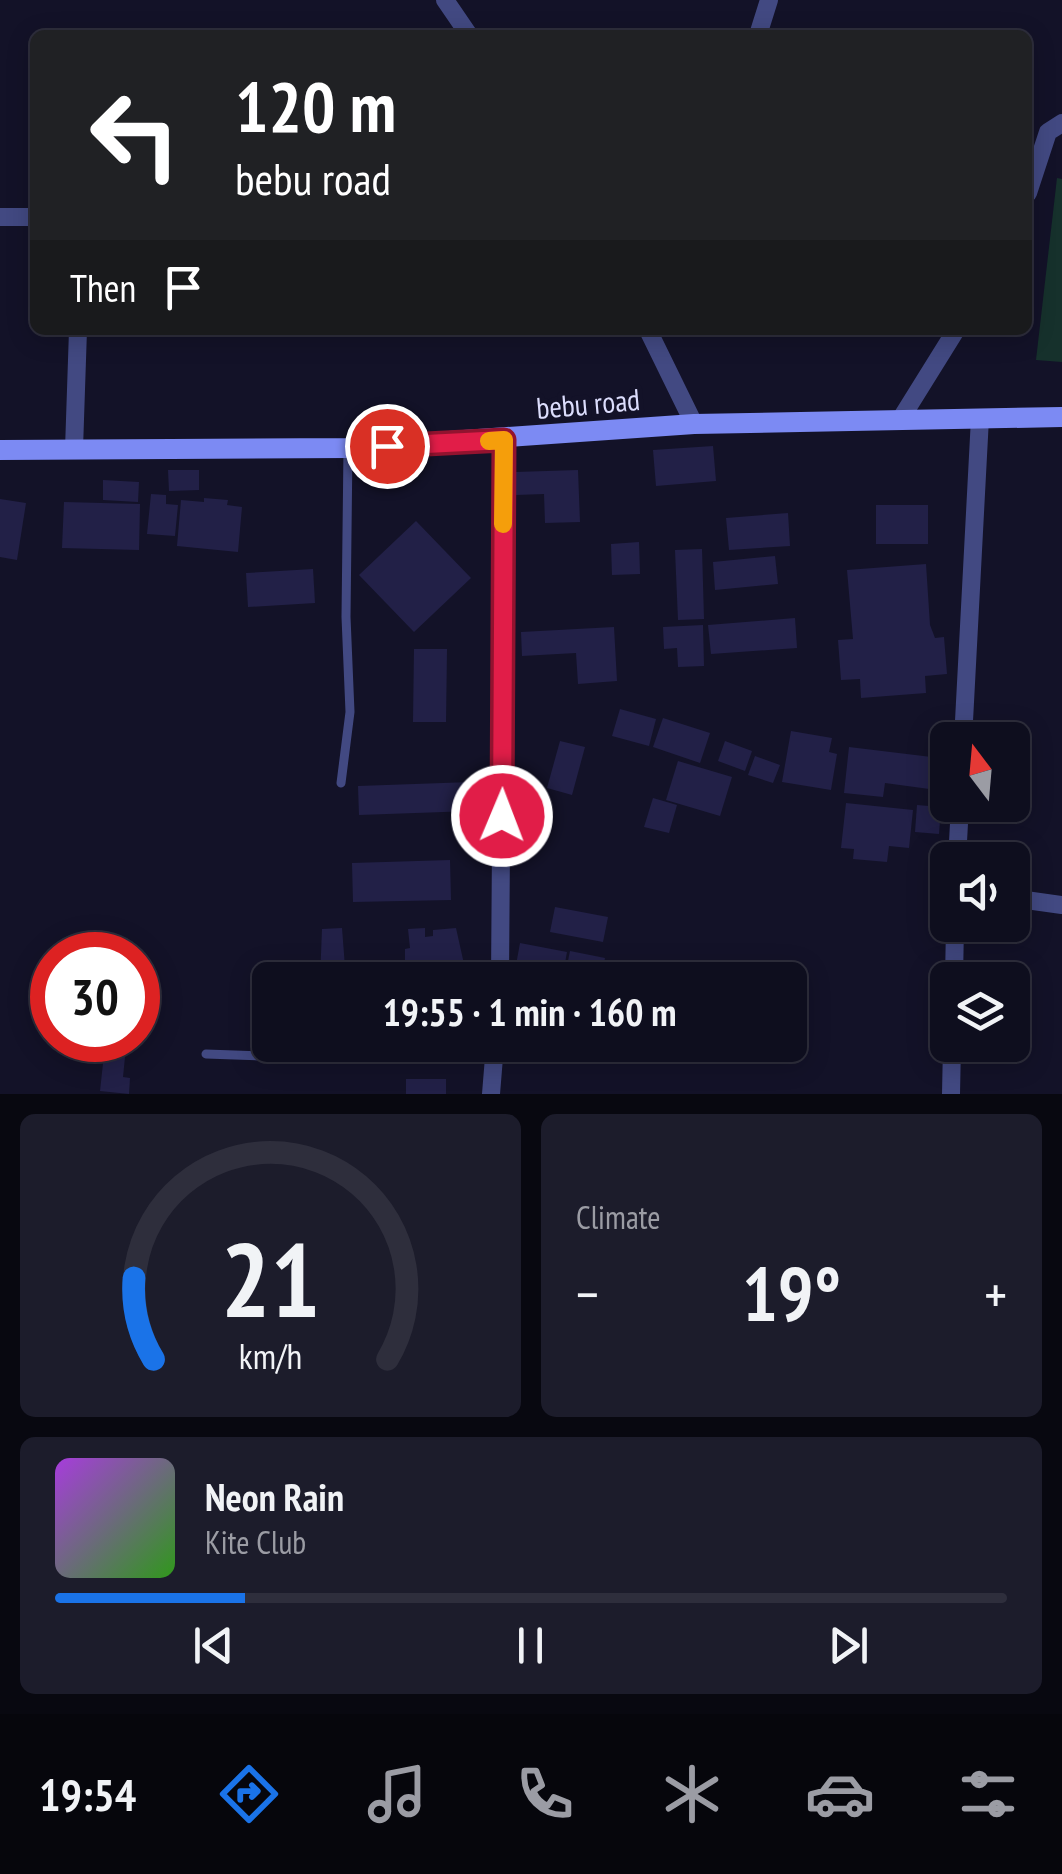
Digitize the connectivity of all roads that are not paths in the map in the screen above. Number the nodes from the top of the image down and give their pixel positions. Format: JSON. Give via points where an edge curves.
{"nodes":[{"id":1,"x":444,"y":0,"type":"edge"},
{"id":2,"x":770,"y":0,"type":"edge"},
{"id":3,"x":465,"y":30,"type":"edge"},
{"id":4,"x":760,"y":30,"type":"edge"},
{"id":5,"x":1062,"y":123,"type":"edge"},
{"id":6,"x":1032,"y":181,"type":"edge"},
{"id":7,"x":0,"y":217,"type":"edge"},
{"id":8,"x":30,"y":217,"type":"edge"},
{"id":9,"x":78,"y":335,"type":"edge"},
{"id":10,"x":650,"y":335,"type":"edge"},
{"id":11,"x":953,"y":335,"type":"edge"},
{"id":12,"x":1062,"y":417,"type":"edge"},
{"id":13,"x":980,"y":418,"type":"junction"},
{"id":14,"x":900,"y":420,"type":"junction"},
{"id":15,"x":694,"y":424,"type":"junction"},
{"id":16,"x":504,"y":440,"type":"junction"},
{"id":17,"x":348,"y":448,"type":"junction"},
{"id":18,"x":74,"y":449,"type":"junction"},
{"id":19,"x":0,"y":450,"type":"edge"},
{"id":20,"x":964,"y":722,"type":"edge"},
{"id":21,"x":341,"y":783,"type":"dead end"},
{"id":22,"x":1030,"y":901,"type":"edge"},
{"id":23,"x":1062,"y":905,"type":"edge"},
{"id":24,"x":500,"y":962,"type":"edge"},
{"id":25,"x":206,"y":1054,"type":"dead end"},
{"id":26,"x":252,"y":1056,"type":"edge"},
{"id":27,"x":493,"y":1062,"type":"edge"},
{"id":28,"x":952,"y":1062,"type":"edge"},
{"id":29,"x":491,"y":1094,"type":"edge"},
{"id":30,"x":951,"y":1094,"type":"edge"}],
"edges":[{"from":1,"to":3,"type":"street"},
{"from":2,"to":4,"type":"street"},
{"from":5,"to":6,"type":"street","via":[[1048,132]]},
{"from":7,"to":8,"type":"street"},
{"from":9,"to":18,"type":"street"},
{"from":10,"to":15,"type":"street"},
{"from":11,"to":14,"type":"street"},
{"from":12,"to":13,"type":"street","name":"bebu road"},
{"from":13,"to":14,"type":"street","name":"bebu road"},
{"from":13,"to":20,"type":"street"},
{"from":14,"to":15,"type":"street","name":"bebu road"},
{"from":15,"to":16,"type":"street","name":"bebu road"},
{"from":16,"to":17,"type":"street","name":"bebu road"},
{"from":16,"to":24,"type":"street"},
{"from":17,"to":18,"type":"street","name":"bebu road"},
{"from":17,"to":21,"type":"lane","via":[[350,712]]},
{"from":18,"to":19,"type":"street","name":"bebu road"},
{"from":22,"to":23,"type":"street"},
{"from":25,"to":26,"type":"lane"},
{"from":27,"to":29,"type":"street"},
{"from":28,"to":30,"type":"street"}]}
